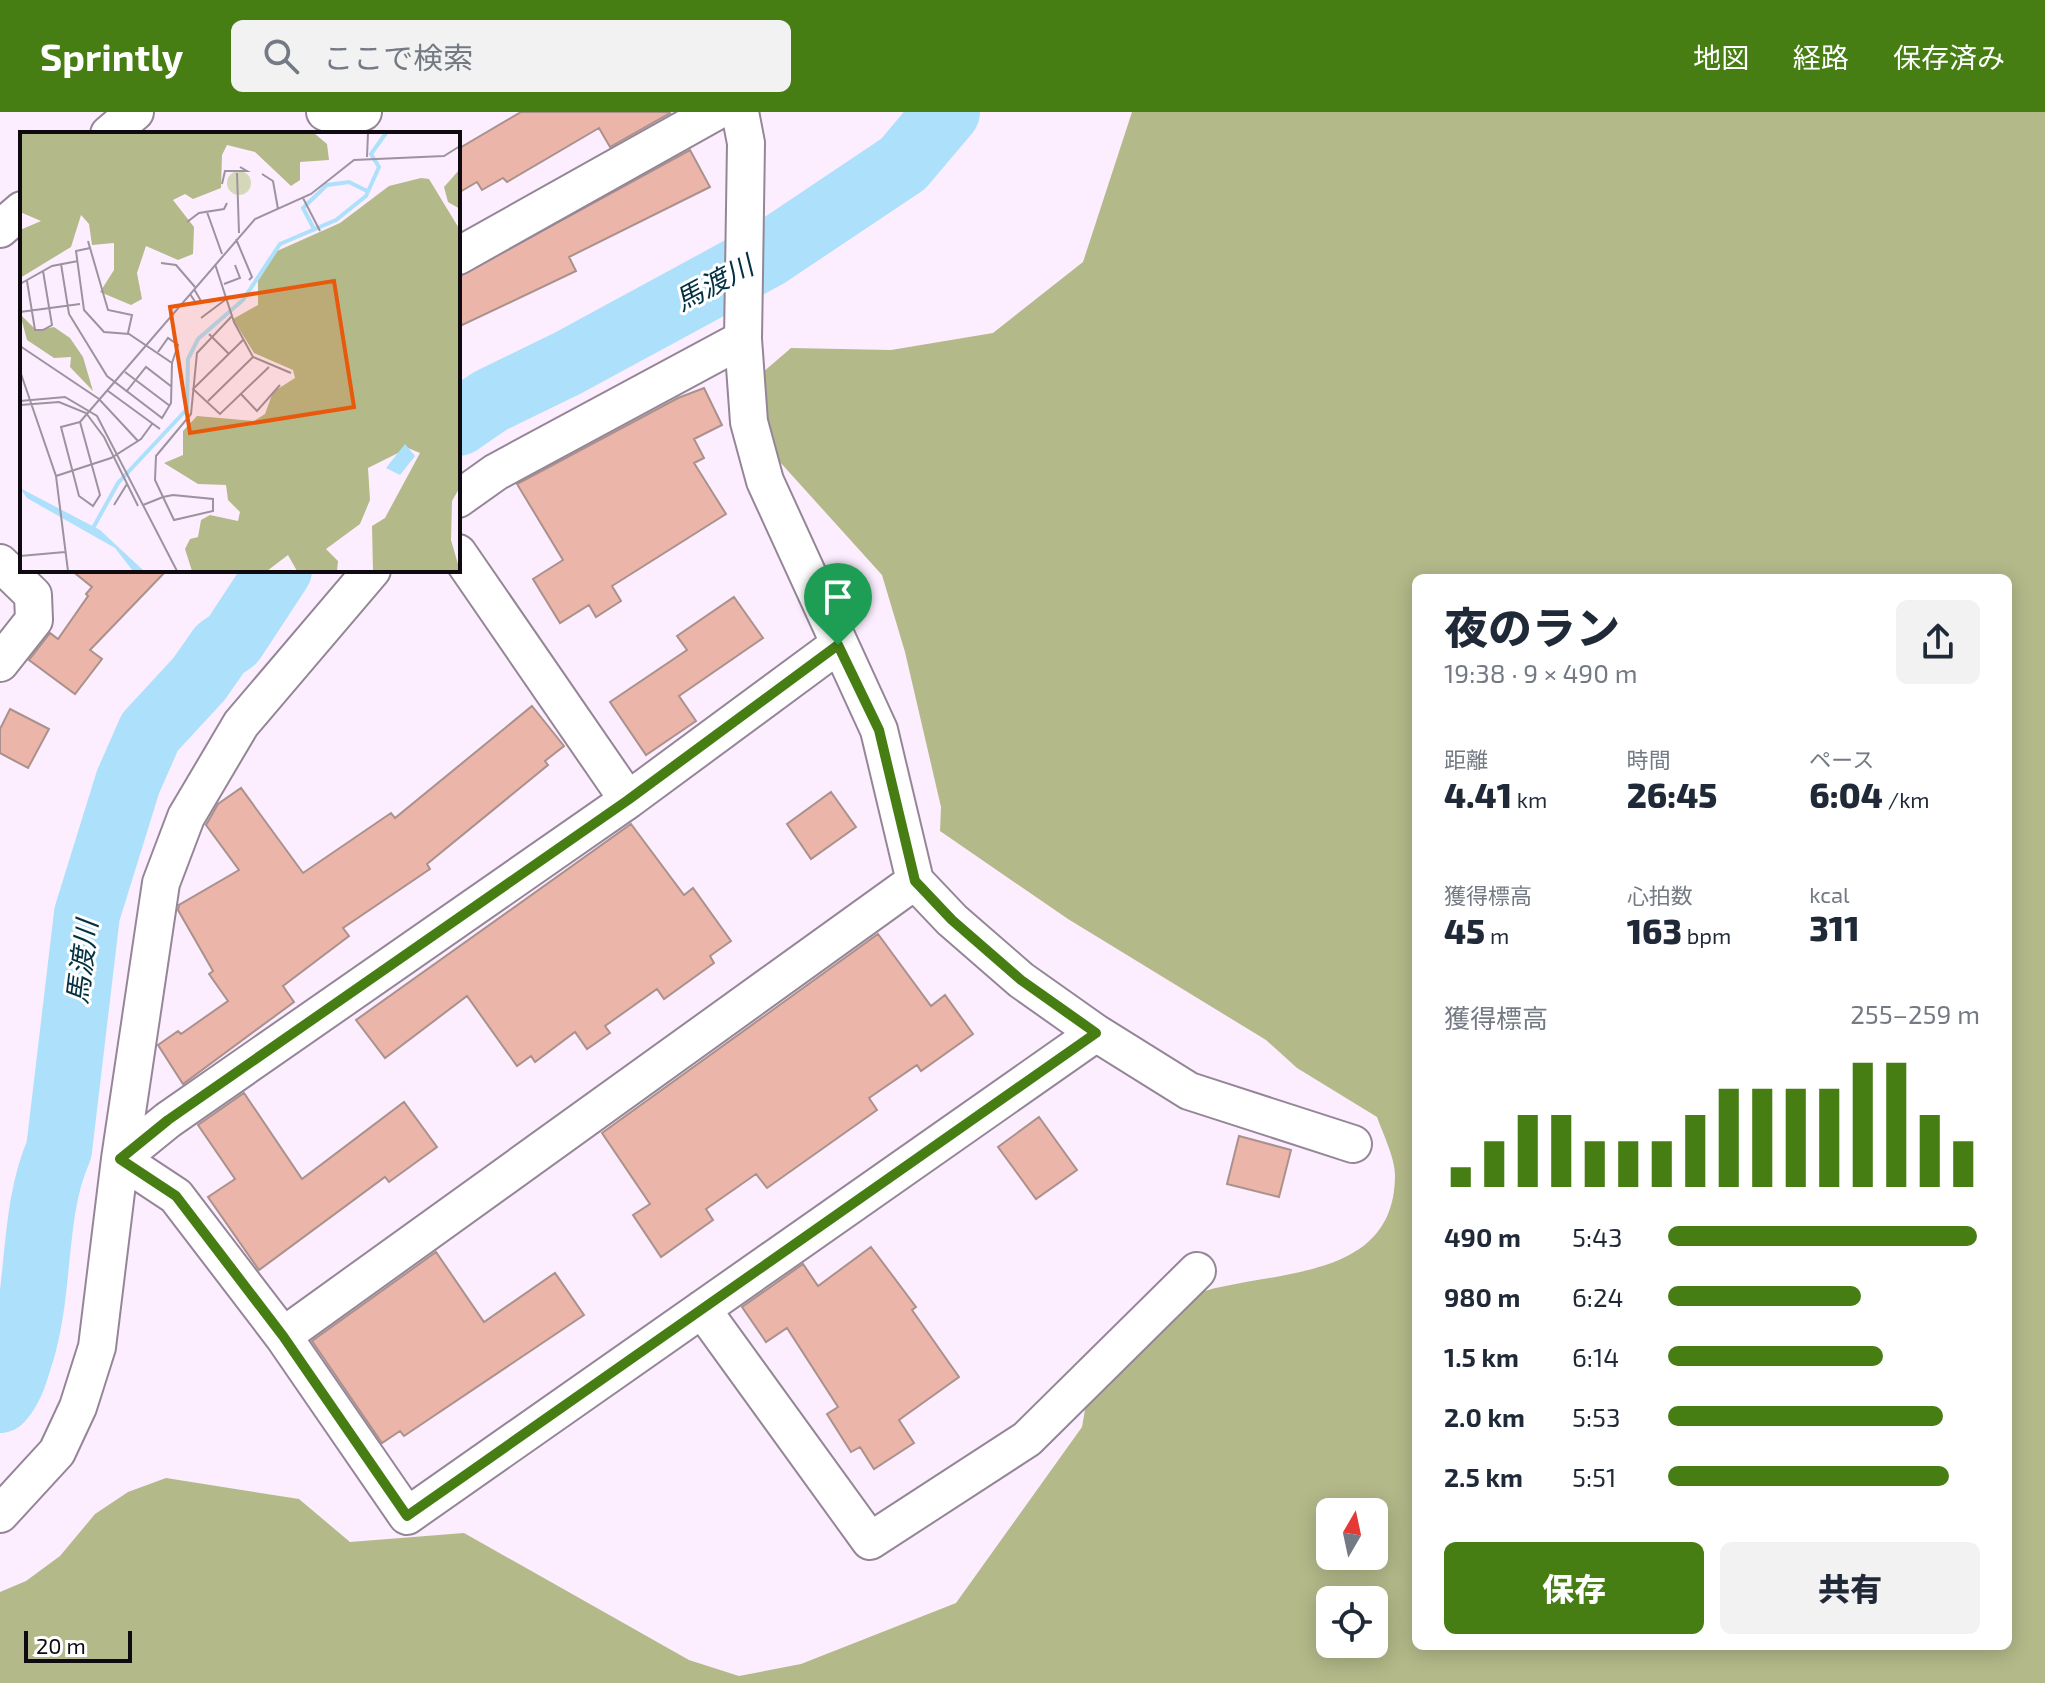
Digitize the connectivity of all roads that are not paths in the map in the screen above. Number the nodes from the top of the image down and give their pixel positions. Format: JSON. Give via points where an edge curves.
{"nodes":[{"id":1,"x":135,"y":112,"type":"edge"},
{"id":2,"x":325,"y":112,"type":"edge"},
{"id":3,"x":363,"y":112,"type":"edge"},
{"id":4,"x":715,"y":112,"type":"edge"},
{"id":5,"x":740,"y":112,"type":"edge"},
{"id":6,"x":111,"y":132,"type":"edge"},
{"id":7,"x":20,"y":212,"type":"edge"},
{"id":8,"x":0,"y":229,"type":"edge"},
{"id":9,"x":460,"y":255,"type":"edge"},
{"id":10,"x":743,"y":339,"type":"junction"},
{"id":11,"x":460,"y":498,"type":"edge"},
{"id":12,"x":460,"y":556,"type":"edge"},
{"id":13,"x":0,"y":563,"type":"edge"},
{"id":14,"x":370,"y":572,"type":"edge"},
{"id":15,"x":838,"y":645,"type":"junction"},
{"id":16,"x":0,"y":663,"type":"edge"},
{"id":17,"x":628,"y":800,"type":"junction"},
{"id":18,"x":915,"y":881,"type":"junction"},
{"id":19,"x":1096,"y":1033,"type":"junction"},
{"id":20,"x":1353,"y":1144,"type":"dead end"},
{"id":21,"x":120,"y":1159,"type":"junction"},
{"id":22,"x":1197,"y":1271,"type":"dead end"},
{"id":23,"x":702,"y":1309,"type":"junction"},
{"id":24,"x":283,"y":1336,"type":"junction"},
{"id":25,"x":0,"y":1514,"type":"edge"}],
"edges":[{"from":1,"to":6,"type":"street"},
{"from":2,"to":3,"type":"street","via":[[340,118]]},
{"from":4,"to":9,"type":"street"},
{"from":5,"to":10,"type":"street","via":[[746,143]]},
{"from":7,"to":8,"type":"street"},
{"from":10,"to":11,"type":"street","via":[[496,472]]},
{"from":10,"to":15,"type":"street","via":[[749,422],[765,481]]},
{"from":12,"to":17,"type":"street"},
{"from":13,"to":16,"type":"street","via":[[33,595],[34,620]]},
{"from":14,"to":21,"type":"street","via":[[241,724],[186,817],[161,883]]},
{"from":15,"to":17,"type":"street"},
{"from":15,"to":18,"type":"street","via":[[879,730]]},
{"from":17,"to":21,"type":"street","via":[[180,1111]]},
{"from":18,"to":19,"type":"street","via":[[1021,980]]},
{"from":18,"to":24,"type":"street"},
{"from":19,"to":20,"type":"street","via":[[1189,1091]]},
{"from":19,"to":23,"type":"street"},
{"from":21,"to":24,"type":"street","via":[[176,1196]]},
{"from":21,"to":25,"type":"street","via":[[97,1347],[78,1407],[57,1452]]},
{"from":22,"to":23,"type":"street","via":[[1027,1439],[870,1541]]},
{"from":23,"to":24,"type":"street","via":[[407,1516]]}]}
